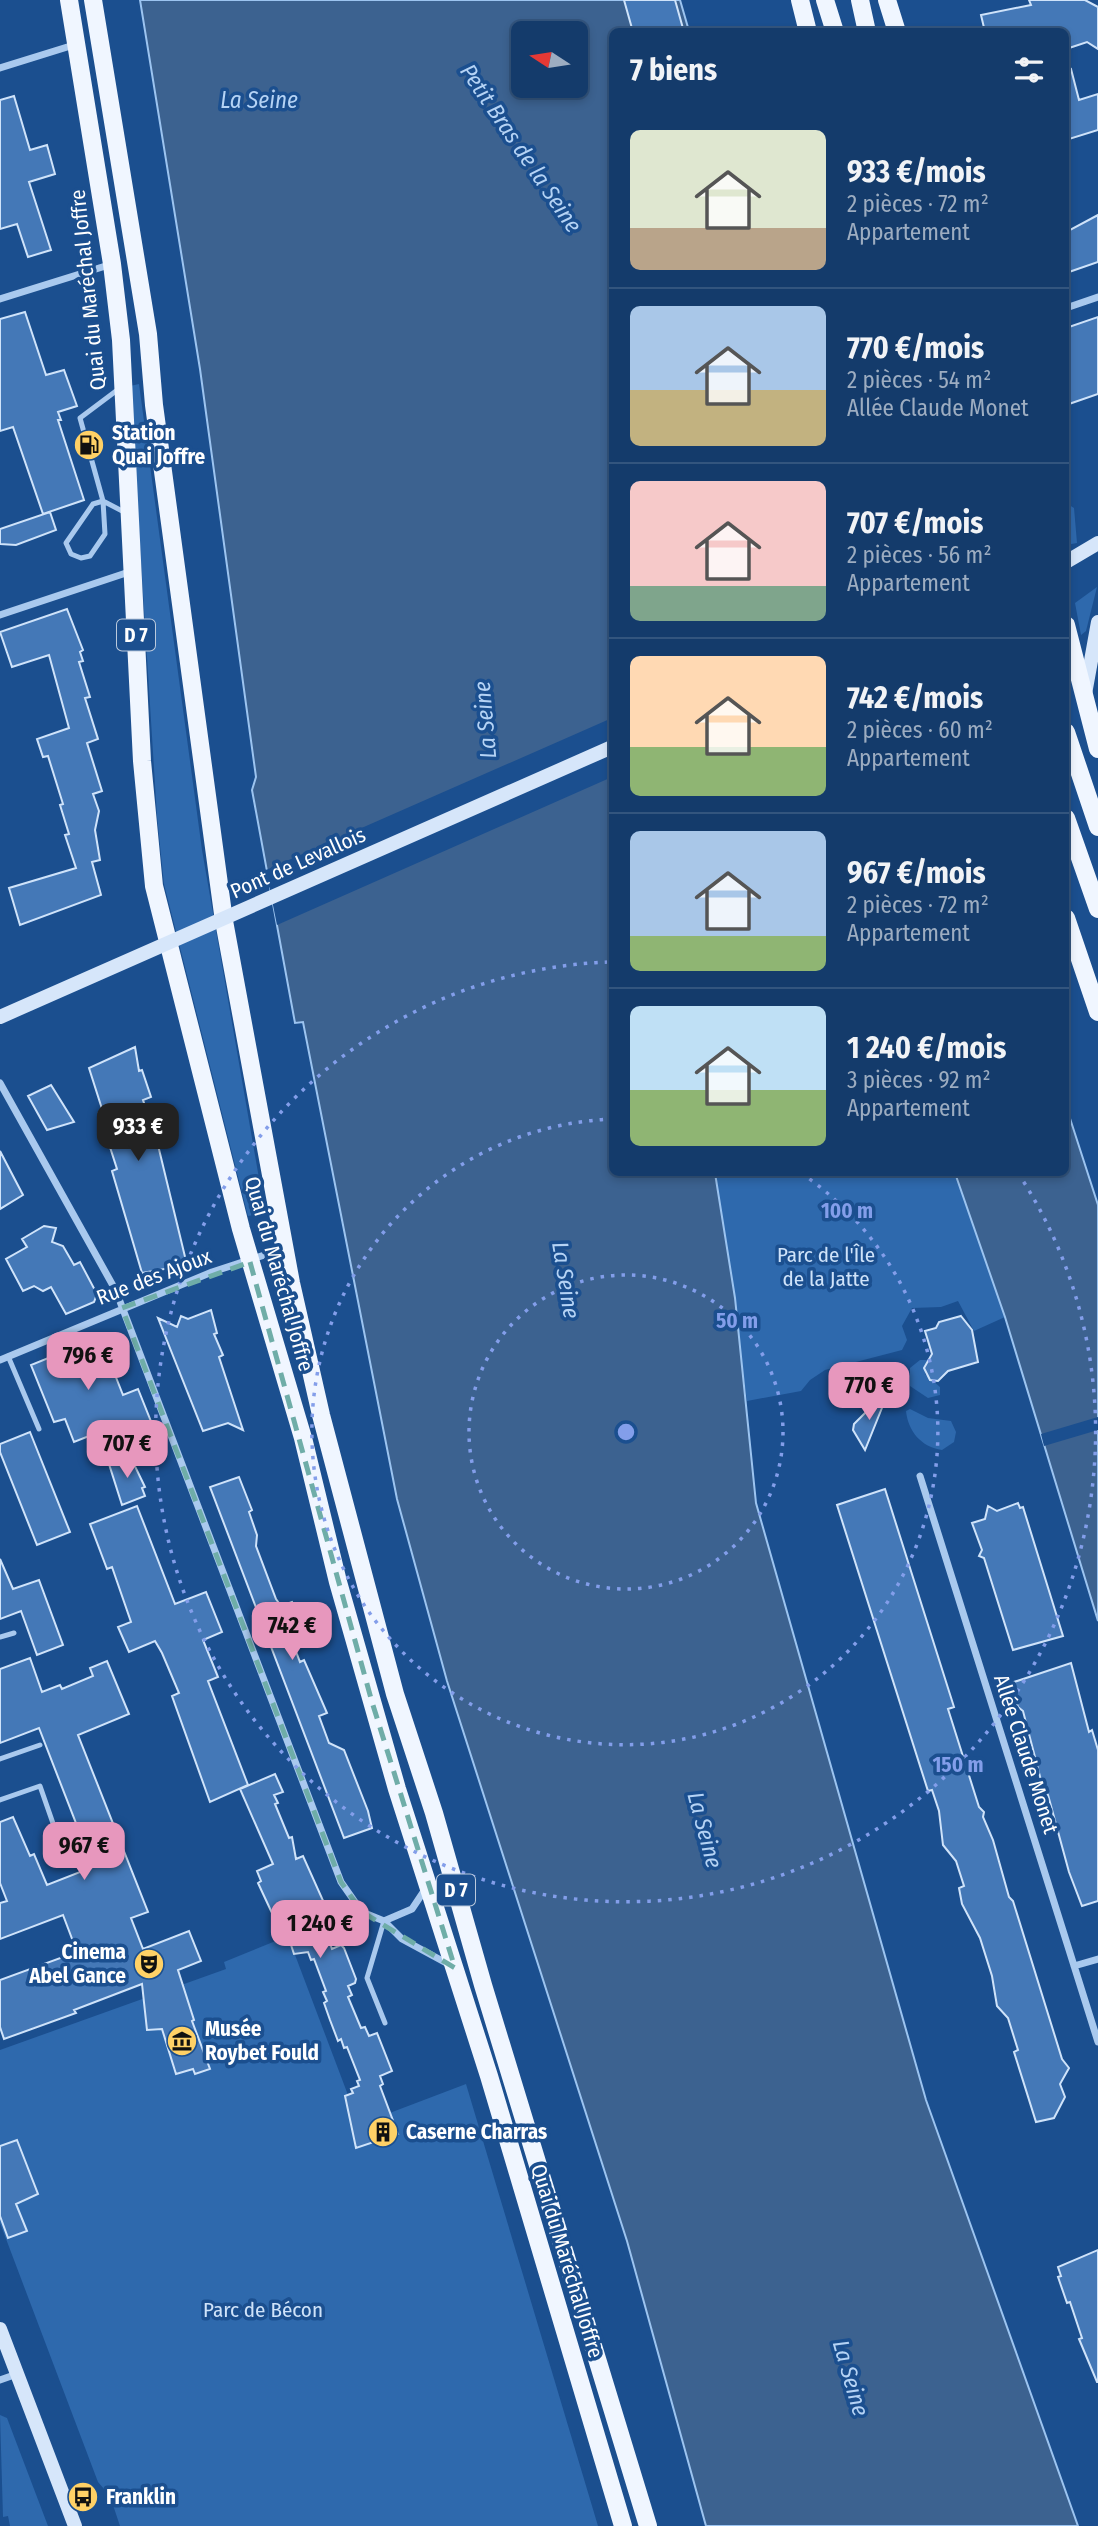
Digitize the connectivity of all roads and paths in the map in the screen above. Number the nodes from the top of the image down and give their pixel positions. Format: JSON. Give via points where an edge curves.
{"nodes":[{"id":1,"x":69,"y":0,"type":"edge"},
{"id":2,"x":93,"y":0,"type":"edge"},
{"id":3,"x":800,"y":0,"type":"edge"},
{"id":4,"x":825,"y":0,"type":"edge"},
{"id":5,"x":860,"y":0,"type":"edge"},
{"id":6,"x":887,"y":0,"type":"edge"},
{"id":7,"x":807,"y":28,"type":"edge"},
{"id":8,"x":834,"y":28,"type":"edge"},
{"id":9,"x":866,"y":28,"type":"edge"},
{"id":10,"x":896,"y":28,"type":"edge"},
{"id":11,"x":77,"y":43,"type":"junction"},
{"id":12,"x":0,"y":68,"type":"edge"},
{"id":13,"x":112,"y":264,"type":"junction"},
{"id":14,"x":1098,"y":297,"type":"edge"},
{"id":15,"x":0,"y":299,"type":"edge"},
{"id":16,"x":1069,"y":307,"type":"edge"},
{"id":17,"x":123,"y":386,"type":"junction"},
{"id":18,"x":103,"y":501,"type":"junction"},
{"id":19,"x":130,"y":515,"type":"junction"},
{"id":20,"x":1098,"y":542,"type":"edge"},
{"id":21,"x":1069,"y":560,"type":"edge"},
{"id":22,"x":133,"y":570,"type":"junction"},
{"id":23,"x":0,"y":615,"type":"edge"},
{"id":24,"x":1098,"y":622,"type":"edge"},
{"id":25,"x":1069,"y":636,"type":"edge"},
{"id":26,"x":1069,"y":658,"type":"edge"},
{"id":27,"x":1080,"y":678,"type":"junction"},
{"id":28,"x":1084,"y":698,"type":"junction"},
{"id":29,"x":1069,"y":741,"type":"edge"},
{"id":30,"x":609,"y":748,"type":"edge"},
{"id":31,"x":1098,"y":749,"type":"edge"},
{"id":32,"x":1069,"y":827,"type":"edge"},
{"id":33,"x":1098,"y":827,"type":"edge"},
{"id":34,"x":1098,"y":909,"type":"edge"},
{"id":35,"x":1069,"y":927,"type":"edge"},
{"id":36,"x":1098,"y":1012,"type":"edge"},
{"id":37,"x":0,"y":1017,"type":"edge"},
{"id":38,"x":0,"y":1083,"type":"edge"},
{"id":39,"x":284,"y":1249,"type":"junction"},
{"id":40,"x":250,"y":1262,"type":"junction"},
{"id":41,"x":122,"y":1308,"type":"junction"},
{"id":42,"x":4,"y":1358,"type":"edge"},
{"id":43,"x":38,"y":1429,"type":"dead end"},
{"id":44,"x":920,"y":1476,"type":"dead end"},
{"id":45,"x":14,"y":1633,"type":"dead end"},
{"id":46,"x":0,"y":1637,"type":"edge"},
{"id":47,"x":40,"y":1745,"type":"dead end"},
{"id":48,"x":0,"y":1759,"type":"edge"},
{"id":49,"x":0,"y":1800,"type":"edge"},
{"id":50,"x":64,"y":1855,"type":"dead end"},
{"id":51,"x":428,"y":1881,"type":"junction"},
{"id":52,"x":384,"y":1921,"type":"junction"},
{"id":53,"x":1098,"y":1959,"type":"edge"},
{"id":54,"x":1074,"y":1966,"type":"junction"},
{"id":55,"x":455,"y":1968,"type":"junction"},
{"id":56,"x":386,"y":2023,"type":"dead end"},
{"id":57,"x":1098,"y":2042,"type":"edge"},
{"id":58,"x":0,"y":2329,"type":"edge"},
{"id":59,"x":17,"y":2374,"type":"junction"},
{"id":60,"x":0,"y":2380,"type":"edge"},
{"id":61,"x":75,"y":2526,"type":"edge"},
{"id":62,"x":623,"y":2526,"type":"edge"},
{"id":63,"x":648,"y":2526,"type":"edge"}],
"edges":[{"from":1,"to":11,"type":"main road","name":"Quai du Maréchal Joffre","number":"D 7"},
{"from":2,"to":39,"type":"main road","name":"Quai du Maréchal Joffre","number":"D 7","via":[[148,334],[224,921]]},
{"from":3,"to":7,"type":"main road"},
{"from":4,"to":8,"type":"main road"},
{"from":5,"to":9,"type":"main road"},
{"from":6,"to":10,"type":"main road"},
{"from":11,"to":12,"type":"street"},
{"from":11,"to":13,"type":"main road","name":"Quai du Maréchal Joffre","number":"D 7"},
{"from":13,"to":15,"type":"street"},
{"from":13,"to":17,"type":"main road","name":"Quai du Maréchal Joffre","number":"D 7"},
{"from":14,"to":16,"type":"street"},
{"from":17,"to":18,"type":"lane","via":[[80,418]]},
{"from":17,"to":19,"type":"main road","name":"Quai du Maréchal Joffre","number":"D 7"},
{"from":18,"to":18,"type":"lane","via":[[105,534],[90,556],[71,554],[66,543],[93,503]]},
{"from":18,"to":19,"type":"lane"},
{"from":19,"to":22,"type":"main road","name":"Quai du Maréchal Joffre","number":"D 7"},
{"from":20,"to":21,"type":"main road"},
{"from":22,"to":23,"type":"street"},
{"from":22,"to":40,"type":"main road","name":"Quai du Maréchal Joffre","number":"D 7","via":[[142,761],[154,886]]},
{"from":24,"to":28,"type":"main road"},
{"from":25,"to":27,"type":"main road"},
{"from":26,"to":27,"type":"street"},
{"from":27,"to":28,"type":"main road"},
{"from":28,"to":31,"type":"main road"},
{"from":29,"to":33,"type":"main road"},
{"from":30,"to":37,"type":"main road","name":"Pont de Levallois","bridge":true},
{"from":32,"to":34,"type":"main road"},
{"from":35,"to":36,"type":"main road"},
{"from":38,"to":41,"type":"street"},
{"from":39,"to":40,"type":"street","name":"Rue des Ajoux"},
{"from":39,"to":63,"type":"main road","name":"Quai du Maréchal Joffre","number":"D 7","via":[[321,1415],[395,1695]]},
{"from":40,"to":41,"type":"street","name":"Rue des Ajoux"},
{"from":40,"to":51,"type":"main road","name":"Quai du Maréchal Joffre","number":"D 7","via":[[303,1438],[397,1789]]},
{"from":41,"to":42,"type":"street","name":"Rue des Ajoux"},
{"from":41,"to":52,"type":"street","via":[[341,1882],[362,1912]]},
{"from":42,"to":43,"type":"lane"},
{"from":44,"to":54,"type":"street","name":"Allée Claude Monet"},
{"from":45,"to":46,"type":"lane"},
{"from":47,"to":48,"type":"lane"},
{"from":49,"to":50,"type":"lane","via":[[40,1786]]},
{"from":51,"to":52,"type":"street","via":[[412,1909]]},
{"from":51,"to":55,"type":"main road","name":"Quai du Maréchal Joffre","number":"D 7"},
{"from":52,"to":55,"type":"street","via":[[402,1939]]},
{"from":52,"to":56,"type":"lane","via":[[367,1978]]},
{"from":53,"to":54,"type":"street"},
{"from":54,"to":57,"type":"street","name":"Allée Claude Monet"},
{"from":55,"to":62,"type":"main road","name":"Quai du Maréchal Joffre","number":"D 7"},
{"from":58,"to":59,"type":"main road"},
{"from":59,"to":60,"type":"street"},
{"from":59,"to":61,"type":"main road"}]}
